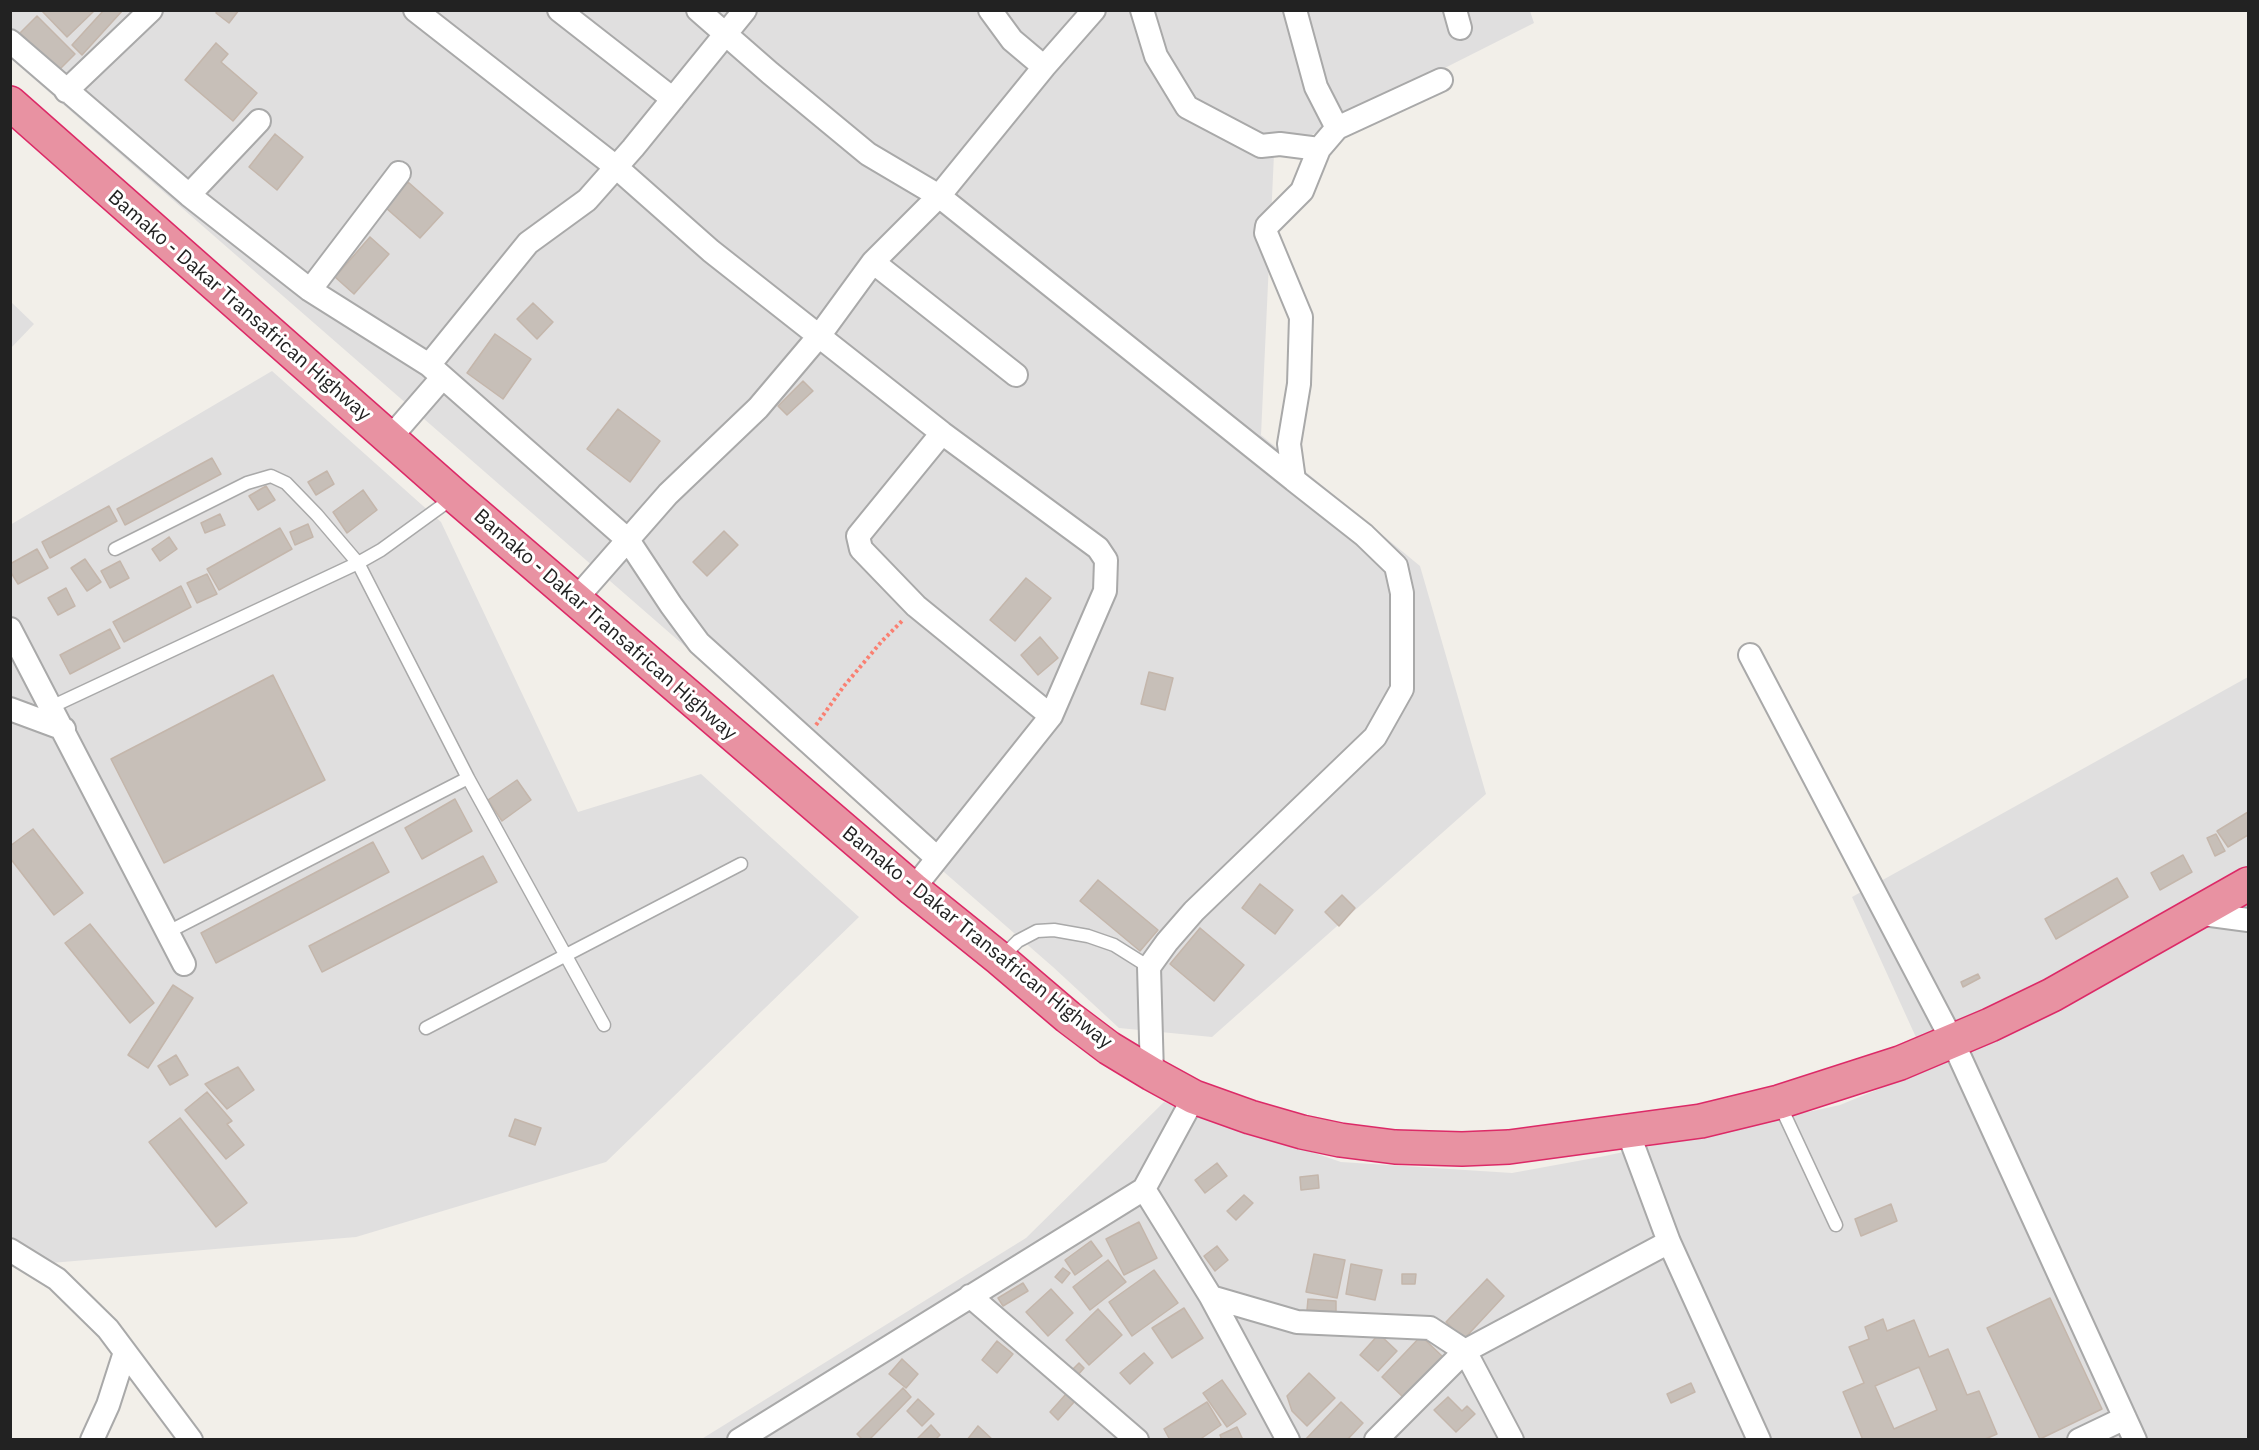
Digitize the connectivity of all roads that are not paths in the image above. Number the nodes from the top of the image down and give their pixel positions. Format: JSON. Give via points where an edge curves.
{"nodes":[{"id":1,"x":151,"y":10,"type":"edge"},
{"id":2,"x":415,"y":10,"type":"edge"},
{"id":3,"x":559,"y":10,"type":"edge"},
{"id":4,"x":698,"y":10,"type":"edge"},
{"id":5,"x":746,"y":10,"type":"edge"},
{"id":6,"x":990,"y":10,"type":"edge"},
{"id":7,"x":1094,"y":10,"type":"edge"},
{"id":8,"x":1142,"y":10,"type":"edge"},
{"id":9,"x":1295,"y":10,"type":"edge"},
{"id":10,"x":727,"y":35,"type":"junction"},
{"id":11,"x":10,"y":41,"type":"edge"},
{"id":12,"x":1044,"y":68,"type":"junction"},
{"id":13,"x":1441,"y":80,"type":"dead end"},
{"id":14,"x":66,"y":91,"type":"junction"},
{"id":15,"x":673,"y":99,"type":"junction"},
{"id":16,"x":10,"y":103,"type":"edge"},
{"id":17,"x":259,"y":121,"type":"dead end"},
{"id":18,"x":1337,"y":128,"type":"junction"},
{"id":19,"x":1319,"y":149,"type":"junction"},
{"id":20,"x":616,"y":167,"type":"junction"},
{"id":21,"x":399,"y":173,"type":"dead end"},
{"id":22,"x":189,"y":195,"type":"junction"},
{"id":23,"x":939,"y":196,"type":"junction"},
{"id":24,"x":873,"y":262,"type":"junction"},
{"id":25,"x":310,"y":290,"type":"junction"},
{"id":26,"x":819,"y":336,"type":"junction"},
{"id":27,"x":436,"y":371,"type":"junction"},
{"id":28,"x":1016,"y":375,"type":"dead end"},
{"id":29,"x":942,"y":434,"type":"junction"},
{"id":30,"x":390,"y":438,"type":"junction"},
{"id":31,"x":1294,"y":480,"type":"junction"},
{"id":32,"x":455,"y":496,"type":"junction"},
{"id":33,"x":628,"y":540,"type":"junction"},
{"id":34,"x":116,"y":549,"type":"dead end"},
{"id":35,"x":358,"y":563,"type":"junction"},
{"id":36,"x":575,"y":600,"type":"junction"},
{"id":37,"x":10,"y":628,"type":"edge"},
{"id":38,"x":1750,"y":655,"type":"dead end"},
{"id":39,"x":51,"y":707,"type":"junction"},
{"id":40,"x":10,"y":709,"type":"edge"},
{"id":41,"x":1051,"y":716,"type":"junction"},
{"id":42,"x":64,"y":729,"type":"junction"},
{"id":43,"x":468,"y":778,"type":"junction"},
{"id":44,"x":937,"y":858,"type":"junction"},
{"id":45,"x":741,"y":864,"type":"dead end"},
{"id":46,"x":2248,"y":884,"type":"edge"},
{"id":47,"x":913,"y":889,"type":"junction"},
{"id":48,"x":2196,"y":913,"type":"junction"},
{"id":49,"x":2248,"y":920,"type":"edge"},
{"id":50,"x":168,"y":932,"type":"junction"},
{"id":51,"x":565,"y":955,"type":"junction"},
{"id":52,"x":1000,"y":959,"type":"junction"},
{"id":53,"x":184,"y":964,"type":"dead end"},
{"id":54,"x":1149,"y":967,"type":"junction"},
{"id":55,"x":604,"y":1025,"type":"dead end"},
{"id":56,"x":426,"y":1028,"type":"dead end"},
{"id":57,"x":1952,"y":1040,"type":"junction"},
{"id":58,"x":1152,"y":1074,"type":"junction"},
{"id":59,"x":1194,"y":1097,"type":"junction"},
{"id":60,"x":1779,"y":1102,"type":"junction"},
{"id":61,"x":1628,"y":1132,"type":"junction"},
{"id":62,"x":1144,"y":1189,"type":"junction"},
{"id":63,"x":1836,"y":1226,"type":"dead end"},
{"id":64,"x":1669,"y":1242,"type":"junction"},
{"id":65,"x":10,"y":1250,"type":"edge"},
{"id":66,"x":970,"y":1296,"type":"junction"},
{"id":67,"x":1211,"y":1297,"type":"junction"},
{"id":68,"x":1465,"y":1351,"type":"junction"},
{"id":69,"x":125,"y":1352,"type":"junction"},
{"id":70,"x":2125,"y":1418,"type":"junction"},
{"id":71,"x":1509,"y":1438,"type":"edge"},
{"id":72,"x":92,"y":1440,"type":"edge"},
{"id":73,"x":191,"y":1440,"type":"edge"},
{"id":74,"x":739,"y":1440,"type":"edge"},
{"id":75,"x":1137,"y":1440,"type":"edge"},
{"id":76,"x":1288,"y":1440,"type":"edge"},
{"id":77,"x":1376,"y":1440,"type":"edge"},
{"id":78,"x":1759,"y":1440,"type":"edge"},
{"id":79,"x":2079,"y":1440,"type":"edge"},
{"id":80,"x":2135,"y":1440,"type":"edge"}],
"edges":[{"from":1,"to":14,"type":"street"},
{"from":2,"to":20,"type":"street"},
{"from":3,"to":15,"type":"street"},
{"from":4,"to":10,"type":"street"},
{"from":5,"to":10,"type":"street"},
{"from":6,"to":12,"type":"street","via":[[1012,40]]},
{"from":7,"to":12,"type":"street"},
{"from":8,"to":19,"type":"street","via":[[1156,56],[1187,107],[1260,146],[1280,144]]},
{"from":9,"to":18,"type":"street","via":[[1316,87]]},
{"from":10,"to":15,"type":"street"},
{"from":10,"to":23,"type":"street","via":[[868,154]]},
{"from":11,"to":14,"type":"street"},
{"from":12,"to":23,"type":"street"},
{"from":13,"to":18,"type":"street"},
{"from":14,"to":22,"type":"street"},
{"from":15,"to":20,"type":"street"},
{"from":16,"to":30,"type":"highway","name":"Bamako - Dakar Transafrican Highway"},
{"from":17,"to":22,"type":"street"},
{"from":18,"to":19,"type":"street"},
{"from":19,"to":31,"type":"street","via":[[1302,191],[1267,226],[1266,232],[1301,317],[1299,384],[1289,444]]},
{"from":20,"to":26,"type":"street","via":[[711,251]]},
{"from":20,"to":27,"type":"street","via":[[587,200],[528,243]]},
{"from":21,"to":25,"type":"street"},
{"from":22,"to":25,"type":"street"},
{"from":23,"to":24,"type":"street"},
{"from":23,"to":31,"type":"street"},
{"from":24,"to":26,"type":"street"},
{"from":24,"to":28,"type":"street"},
{"from":25,"to":27,"type":"street"},
{"from":26,"to":29,"type":"street"},
{"from":26,"to":33,"type":"street","via":[[758,408],[668,494]]},
{"from":27,"to":30,"type":"street"},
{"from":27,"to":33,"type":"street"},
{"from":29,"to":41,"type":"street","via":[[1098,548],[1106,560],[1105,591]]},
{"from":29,"to":41,"type":"street","via":[[858,536],[861,549],[916,606]]},
{"from":30,"to":32,"type":"highway","name":"Bamako - Dakar Transafrican Highway"},
{"from":31,"to":54,"type":"street","via":[[1364,535],[1396,566],[1402,593],[1402,689],[1375,736],[1194,911]]},
{"from":32,"to":35,"type":"lane"},
{"from":32,"to":36,"type":"highway","name":"Bamako - Dakar Transafrican Highway"},
{"from":33,"to":36,"type":"street"},
{"from":33,"to":44,"type":"street","via":[[699,643]]},
{"from":34,"to":35,"type":"lane","via":[[247,483],[271,476],[286,483]]},
{"from":35,"to":39,"type":"lane"},
{"from":35,"to":43,"type":"lane"},
{"from":36,"to":47,"type":"highway","name":"Bamako - Dakar Transafrican Highway"},
{"from":37,"to":39,"type":"street"},
{"from":38,"to":57,"type":"street"},
{"from":39,"to":42,"type":"street"},
{"from":40,"to":42,"type":"street"},
{"from":41,"to":44,"type":"street"},
{"from":42,"to":50,"type":"street"},
{"from":43,"to":50,"type":"lane"},
{"from":43,"to":51,"type":"lane"},
{"from":44,"to":47,"type":"street"},
{"from":45,"to":51,"type":"lane"},
{"from":46,"to":48,"type":"highway","name":"Bamako - Dakar Transafrican Highway"},
{"from":47,"to":52,"type":"highway","name":"Bamako - Dakar Transafrican Highway"},
{"from":48,"to":49,"type":"street"},
{"from":48,"to":57,"type":"highway","name":"Bamako - Dakar Transafrican Highway","via":[[2052,995]]},
{"from":50,"to":53,"type":"street"},
{"from":51,"to":55,"type":"lane"},
{"from":51,"to":56,"type":"lane"},
{"from":52,"to":54,"type":"lane","via":[[1018,941],[1037,931],[1054,930],[1114,945]]},
{"from":52,"to":58,"type":"highway","name":"Bamako - Dakar Transafrican Highway","via":[[1068,1017]]},
{"from":54,"to":58,"type":"street"},
{"from":57,"to":60,"type":"highway","name":"Bamako - Dakar Transafrican Highway","via":[[1900,1063]]},
{"from":57,"to":70,"type":"street"},
{"from":58,"to":59,"type":"highway","name":"Bamako - Dakar Transafrican Highway"},
{"from":59,"to":61,"type":"highway","name":"Bamako - Dakar Transafrican Highway","via":[[1302,1132],[1395,1147],[1509,1148]]},
{"from":59,"to":62,"type":"street"},
{"from":60,"to":61,"type":"highway","name":"Bamako - Dakar Transafrican Highway","via":[[1701,1121]]},
{"from":60,"to":63,"type":"lane"},
{"from":61,"to":64,"type":"street"},
{"from":62,"to":66,"type":"street"},
{"from":62,"to":67,"type":"street"},
{"from":64,"to":68,"type":"street"},
{"from":64,"to":78,"type":"street"},
{"from":65,"to":69,"type":"street","via":[[57,1279],[108,1329]]},
{"from":66,"to":74,"type":"street"},
{"from":66,"to":75,"type":"street"},
{"from":67,"to":68,"type":"street","via":[[1298,1322],[1430,1328]]},
{"from":67,"to":76,"type":"street"},
{"from":68,"to":71,"type":"street"},
{"from":68,"to":77,"type":"street"},
{"from":69,"to":72,"type":"street"},
{"from":69,"to":73,"type":"street"},
{"from":70,"to":79,"type":"street"},
{"from":70,"to":80,"type":"street"}]}
